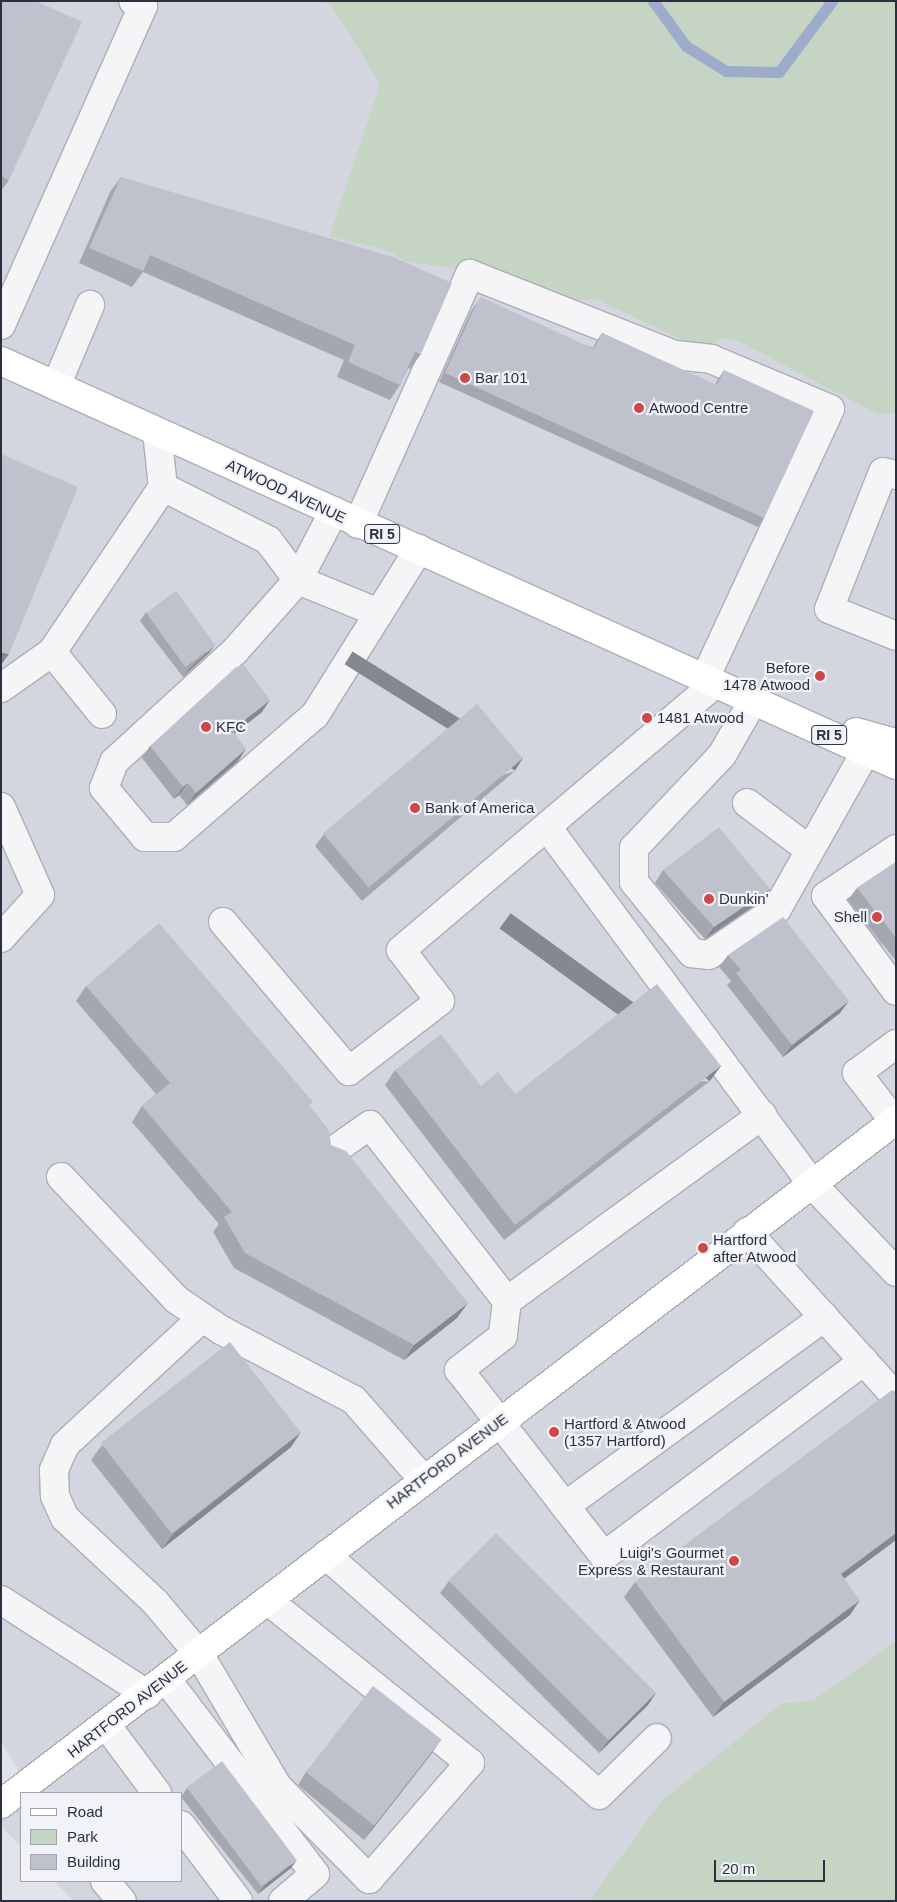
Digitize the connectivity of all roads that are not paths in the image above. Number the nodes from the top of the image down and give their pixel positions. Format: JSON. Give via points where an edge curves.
{"nodes":[{"id":1,"x":133,"y":1,"type":"edge"},
{"id":2,"x":90,"y":305,"type":"dead end"},
{"id":3,"x":1,"y":325,"type":"edge"},
{"id":4,"x":1,"y":361,"type":"edge"},
{"id":5,"x":56,"y":386,"type":"junction"},
{"id":6,"x":158,"y":432,"type":"junction"},
{"id":7,"x":896,"y":475,"type":"edge"},
{"id":8,"x":163,"y":487,"type":"junction"},
{"id":9,"x":334,"y":511,"type":"junction"},
{"id":10,"x":358,"y":524,"type":"junction"},
{"id":11,"x":419,"y":549,"type":"junction"},
{"id":12,"x":298,"y":580,"type":"junction"},
{"id":13,"x":380,"y":614,"type":"junction"},
{"id":14,"x":896,"y":636,"type":"edge"},
{"id":15,"x":52,"y":652,"type":"junction"},
{"id":16,"x":709,"y":683,"type":"junction"},
{"id":17,"x":1,"y":688,"type":"edge"},
{"id":18,"x":758,"y":704,"type":"junction"},
{"id":19,"x":102,"y":714,"type":"dead end"},
{"id":20,"x":896,"y":743,"type":"edge"},
{"id":21,"x":866,"y":751,"type":"junction"},
{"id":22,"x":896,"y":765,"type":"edge"},
{"id":23,"x":748,"y":803,"type":"dead end"},
{"id":24,"x":1,"y":807,"type":"edge"},
{"id":25,"x":547,"y":827,"type":"junction"},
{"id":26,"x":807,"y":848,"type":"junction"},
{"id":27,"x":896,"y":848,"type":"edge"},
{"id":28,"x":223,"y":922,"type":"dead end"},
{"id":29,"x":1,"y":938,"type":"edge"},
{"id":30,"x":893,"y":982,"type":"edge"},
{"id":31,"x":896,"y":1044,"type":"edge"},
{"id":32,"x":762,"y":1115,"type":"junction"},
{"id":33,"x":895,"y":1121,"type":"edge"},
{"id":34,"x":333,"y":1151,"type":"edge"},
{"id":35,"x":61,"y":1177,"type":"dead end"},
{"id":36,"x":811,"y":1183,"type":"junction"},
{"id":37,"x":748,"y":1232,"type":"junction"},
{"id":38,"x":896,"y":1272,"type":"edge"},
{"id":39,"x":507,"y":1301,"type":"junction"},
{"id":40,"x":824,"y":1317,"type":"junction"},
{"id":41,"x":202,"y":1318,"type":"junction"},
{"id":42,"x":864,"y":1361,"type":"junction"},
{"id":43,"x":896,"y":1397,"type":"edge"},
{"id":44,"x":500,"y":1421,"type":"junction"},
{"id":45,"x":423,"y":1479,"type":"junction"},
{"id":46,"x":565,"y":1506,"type":"junction"},
{"id":47,"x":326,"y":1555,"type":"junction"},
{"id":48,"x":1,"y":1600,"type":"edge"},
{"id":49,"x":267,"y":1600,"type":"junction"},
{"id":50,"x":199,"y":1654,"type":"junction"},
{"id":51,"x":156,"y":1687,"type":"junction"},
{"id":52,"x":106,"y":1726,"type":"junction"},
{"id":53,"x":657,"y":1738,"type":"dead end"},
{"id":54,"x":28,"y":1790,"type":"edge"},
{"id":55,"x":156,"y":1792,"type":"edge"},
{"id":56,"x":20,"y":1794,"type":"edge"},
{"id":57,"x":1,"y":1804,"type":"edge"},
{"id":58,"x":182,"y":1826,"type":"edge"},
{"id":59,"x":106,"y":1882,"type":"edge"},
{"id":60,"x":122,"y":1901,"type":"edge"},
{"id":61,"x":238,"y":1901,"type":"edge"},
{"id":62,"x":283,"y":1901,"type":"edge"}],
"edges":[{"from":1,"to":3,"type":"street","via":[[143,6]]},
{"from":2,"to":5,"type":"street"},
{"from":4,"to":5,"type":"main road","name":"ATWOOD AVENUE","number":"RI 5"},
{"from":5,"to":6,"type":"main road","name":"ATWOOD AVENUE","number":"RI 5"},
{"from":6,"to":8,"type":"street"},
{"from":6,"to":9,"type":"main road","name":"ATWOOD AVENUE","number":"RI 5"},
{"from":7,"to":14,"type":"street","via":[[883,472],[829,609]]},
{"from":8,"to":12,"type":"street","via":[[268,540]]},
{"from":8,"to":15,"type":"street"},
{"from":9,"to":10,"type":"main road","name":"ATWOOD AVENUE","number":"RI 5"},
{"from":9,"to":12,"type":"street"},
{"from":10,"to":11,"type":"main road","name":"ATWOOD AVENUE","number":"RI 5"},
{"from":10,"to":16,"type":"street","via":[[470,274],[675,355],[710,359],[830,409]]},
{"from":11,"to":13,"type":"street"},
{"from":11,"to":16,"type":"main road","name":"ATWOOD AVENUE","number":"RI 5"},
{"from":12,"to":13,"type":"street"},
{"from":12,"to":13,"type":"street","via":[[235,651],[114,762],[104,788],[145,837],[174,837],[316,716]]},
{"from":15,"to":17,"type":"street"},
{"from":15,"to":19,"type":"street"},
{"from":16,"to":18,"type":"main road","name":"ATWOOD AVENUE","number":"RI 5"},
{"from":16,"to":25,"type":"street"},
{"from":18,"to":20,"type":"main road","name":"ATWOOD AVENUE","number":"RI 5"},
{"from":18,"to":21,"type":"main road","name":"ATWOOD AVENUE","number":"RI 5"},
{"from":18,"to":26,"type":"street","via":[[722,755],[634,848],[634,882],[686,948],[700,956],[709,955],[777,908]]},
{"from":21,"to":22,"type":"main road","name":"ATWOOD AVENUE","number":"RI 5"},
{"from":21,"to":26,"type":"street"},
{"from":23,"to":26,"type":"street"},
{"from":24,"to":29,"type":"street","via":[[40,894]]},
{"from":25,"to":28,"type":"street","via":[[402,950],[440,1001],[349,1071]]},
{"from":25,"to":32,"type":"street"},
{"from":27,"to":30,"type":"street","via":[[826,896],[867,939]]},
{"from":31,"to":33,"type":"street","via":[[857,1073]]},
{"from":32,"to":36,"type":"street"},
{"from":32,"to":39,"type":"street"},
{"from":33,"to":36,"type":"main road","name":"HARTFORD AVENUE"},
{"from":34,"to":39,"type":"street","via":[[370,1125]]},
{"from":35,"to":41,"type":"street","via":[[177,1300]]},
{"from":36,"to":37,"type":"main road","name":"HARTFORD AVENUE"},
{"from":36,"to":38,"type":"street"},
{"from":37,"to":40,"type":"street"},
{"from":37,"to":44,"type":"main road","name":"HARTFORD AVENUE"},
{"from":39,"to":44,"type":"street","via":[[503,1336],[459,1370]]},
{"from":40,"to":42,"type":"street"},
{"from":40,"to":46,"type":"street"},
{"from":41,"to":45,"type":"street","via":[[354,1400]]},
{"from":41,"to":50,"type":"street","via":[[78,1429],[58,1458],[54,1485],[65,1518],[149,1595]]},
{"from":42,"to":43,"type":"street"},
{"from":42,"to":46,"type":"street","via":[[604,1556]]},
{"from":44,"to":45,"type":"main road","name":"HARTFORD AVENUE"},
{"from":44,"to":46,"type":"street"},
{"from":45,"to":47,"type":"main road","name":"HARTFORD AVENUE"},
{"from":47,"to":49,"type":"main road","name":"HARTFORD AVENUE"},
{"from":47,"to":53,"type":"street","via":[[599,1796]]},
{"from":48,"to":51,"type":"street"},
{"from":49,"to":50,"type":"main road","name":"HARTFORD AVENUE"},
{"from":49,"to":50,"type":"street","via":[[470,1762],[369,1879],[277,1786]]},
{"from":50,"to":51,"type":"main road","name":"HARTFORD AVENUE"},
{"from":51,"to":52,"type":"main road","name":"HARTFORD AVENUE"},
{"from":51,"to":62,"type":"street","via":[[315,1874]]},
{"from":52,"to":54,"type":"main road","name":"HARTFORD AVENUE"},
{"from":52,"to":55,"type":"street"},
{"from":56,"to":57,"type":"main road","name":"HARTFORD AVENUE"},
{"from":58,"to":61,"type":"street"},
{"from":59,"to":60,"type":"street"}]}
